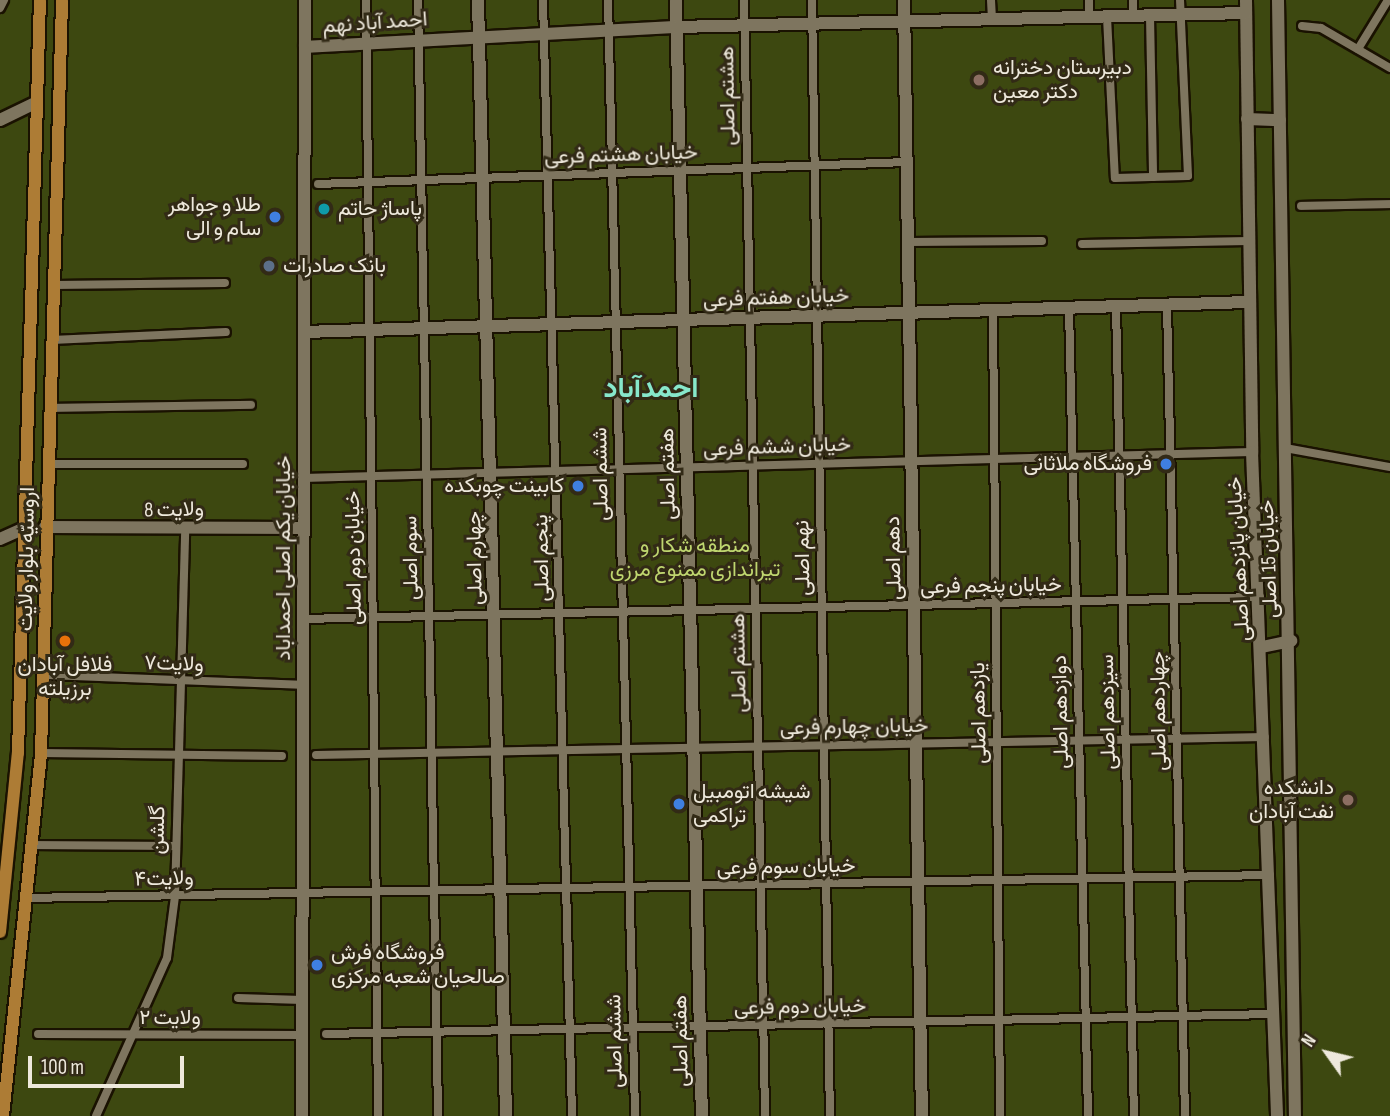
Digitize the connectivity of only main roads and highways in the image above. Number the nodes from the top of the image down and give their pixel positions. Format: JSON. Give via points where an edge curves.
{"nodes":[{"id":1,"x":40,"y":0,"type":"edge"},
{"id":2,"x":62,"y":0,"type":"edge"},
{"id":3,"x":32,"y":272,"type":"junction"},
{"id":4,"x":54,"y":280,"type":"junction"},
{"id":5,"x":31,"y":315,"type":"junction"},
{"id":6,"x":53,"y":316,"type":"junction"},
{"id":7,"x":19,"y":725,"type":"junction"},
{"id":8,"x":41,"y":726,"type":"junction"},
{"id":9,"x":18,"y":753,"type":"junction"},
{"id":10,"x":41,"y":753,"type":"junction"},
{"id":11,"x":0,"y":932,"type":"edge"},
{"id":12,"x":3,"y":1116,"type":"edge"}],
"edges":[{"from":1,"to":3,"type":"main road","name":"اروسیّه بلوار ولایت"},
{"from":2,"to":4,"type":"main road","name":"اروسیّه بلوار ولایت"},
{"from":3,"to":4,"type":"main road"},
{"from":3,"to":5,"type":"main road","name":"اروسیّه بلوار ولایت"},
{"from":4,"to":6,"type":"main road","name":"اروسیّه بلوار ولایت"},
{"from":5,"to":6,"type":"main road"},
{"from":5,"to":7,"type":"main road","name":"اروسیّه بلوار ولایت"},
{"from":6,"to":8,"type":"main road","name":"اروسیّه بلوار ولایت"},
{"from":7,"to":8,"type":"main road","via":[[30,731]]},
{"from":7,"to":9,"type":"main road","name":"اروسیّه بلوار ولایت"},
{"from":8,"to":10,"type":"main road","name":"اروسیّه بلوار ولایت"},
{"from":9,"to":10,"type":"main road"},
{"from":9,"to":11,"type":"main road","name":"اروسیّه بلوار ولایت"},
{"from":10,"to":12,"type":"main road","name":"اروسیّه بلوار ولایت"}]}
